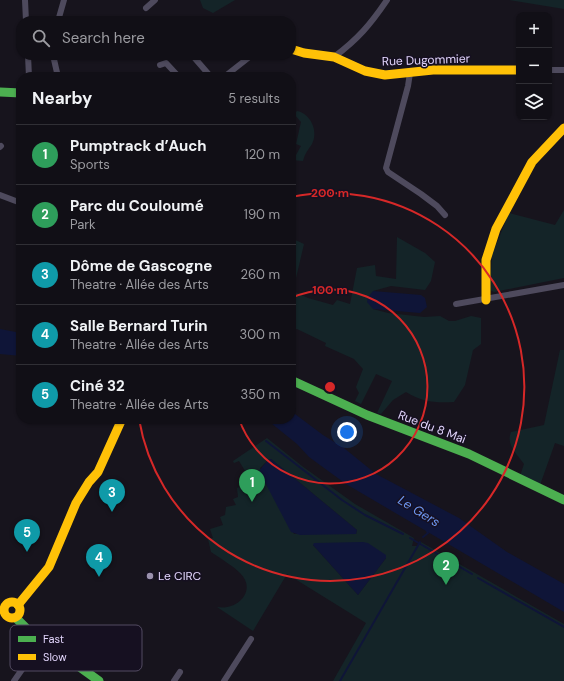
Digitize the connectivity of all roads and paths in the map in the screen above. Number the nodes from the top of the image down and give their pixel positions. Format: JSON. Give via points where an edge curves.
{"nodes":[{"id":1,"x":25,"y":0,"type":"edge"},
{"id":2,"x":64,"y":0,"type":"edge"},
{"id":3,"x":155,"y":0,"type":"edge"},
{"id":4,"x":386,"y":0,"type":"edge"},
{"id":5,"x":146,"y":8,"type":"dead end"},
{"id":6,"x":26,"y":16,"type":"edge"},
{"id":7,"x":59,"y":16,"type":"edge"},
{"id":8,"x":296,"y":51,"type":"edge"},
{"id":9,"x":334,"y":57,"type":"junction"},
{"id":10,"x":28,"y":60,"type":"edge"},
{"id":11,"x":53,"y":60,"type":"edge"},
{"id":12,"x":196,"y":60,"type":"edge"},
{"id":13,"x":246,"y":60,"type":"edge"},
{"id":14,"x":160,"y":65,"type":"dead end"},
{"id":15,"x":516,"y":70,"type":"edge"},
{"id":16,"x":552,"y":70,"type":"edge"},
{"id":17,"x":564,"y":70,"type":"edge"},
{"id":18,"x":29,"y":72,"type":"edge"},
{"id":19,"x":57,"y":72,"type":"edge"},
{"id":20,"x":174,"y":72,"type":"edge"},
{"id":21,"x":207,"y":72,"type":"edge"},
{"id":22,"x":230,"y":72,"type":"edge"},
{"id":23,"x":410,"y":73,"type":"junction"},
{"id":24,"x":0,"y":92,"type":"edge"},
{"id":25,"x":16,"y":93,"type":"edge"},
{"id":26,"x":564,"y":128,"type":"edge"},
{"id":27,"x":0,"y":196,"type":"edge"},
{"id":28,"x":16,"y":201,"type":"edge"},
{"id":29,"x":445,"y":215,"type":"dead end"},
{"id":30,"x":564,"y":285,"type":"edge"},
{"id":31,"x":486,"y":300,"type":"junction"},
{"id":32,"x":456,"y":304,"type":"dead end"},
{"id":33,"x":296,"y":382,"type":"edge"},
{"id":34,"x":120,"y":424,"type":"edge"},
{"id":35,"x":564,"y":500,"type":"edge"},
{"id":36,"x":18,"y":605,"type":"junction"},
{"id":37,"x":2,"y":606,"type":"edge"},
{"id":38,"x":16,"y":618,"type":"junction"},
{"id":39,"x":22,"y":625,"type":"edge"},
{"id":40,"x":251,"y":639,"type":"dead end"},
{"id":41,"x":21,"y":671,"type":"edge"},
{"id":42,"x":85,"y":671,"type":"edge"},
{"id":43,"x":180,"y":672,"type":"dead end"},
{"id":44,"x":14,"y":681,"type":"edge"},
{"id":45,"x":99,"y":681,"type":"edge"},
{"id":46,"x":174,"y":681,"type":"edge"},
{"id":47,"x":224,"y":681,"type":"edge"}],
"edges":[{"from":1,"to":6,"type":"street"},
{"from":2,"to":7,"type":"street"},
{"from":3,"to":5,"type":"street"},
{"from":4,"to":9,"type":"street","via":[[370,24]]},
{"from":8,"to":9,"type":"street","name":"Rue Dugommier"},
{"from":9,"to":23,"type":"street","name":"Rue Dugommier","via":[[374,74]]},
{"from":10,"to":18,"type":"street"},
{"from":11,"to":19,"type":"street"},
{"from":12,"to":21,"type":"street"},
{"from":13,"to":22,"type":"street"},
{"from":14,"to":20,"type":"street","via":[[166,63]]},
{"from":15,"to":23,"type":"street","name":"Rue Dugommier","via":[[433,70]]},
{"from":16,"to":17,"type":"street"},
{"from":23,"to":29,"type":"street","via":[[386,168],[388,172],[437,206]]},
{"from":24,"to":25,"type":"street"},
{"from":26,"to":31,"type":"street","via":[[532,162],[496,229],[486,260]]},
{"from":27,"to":28,"type":"street"},
{"from":30,"to":31,"type":"street"},
{"from":31,"to":32,"type":"street"},
{"from":33,"to":35,"type":"street","name":"Rue du 8 Mai","via":[[367,414],[469,454]]},
{"from":34,"to":36,"type":"street","via":[[98,472],[73,506],[52,562]]},
{"from":36,"to":37,"type":"street","via":[[10,602]]},
{"from":36,"to":38,"type":"street","via":[[20,612]]},
{"from":37,"to":38,"type":"street","via":[[6,617]]},
{"from":38,"to":39,"type":"street"},
{"from":40,"to":47,"type":"street"},
{"from":41,"to":44,"type":"street"},
{"from":42,"to":45,"type":"street"},
{"from":43,"to":46,"type":"street"}]}
